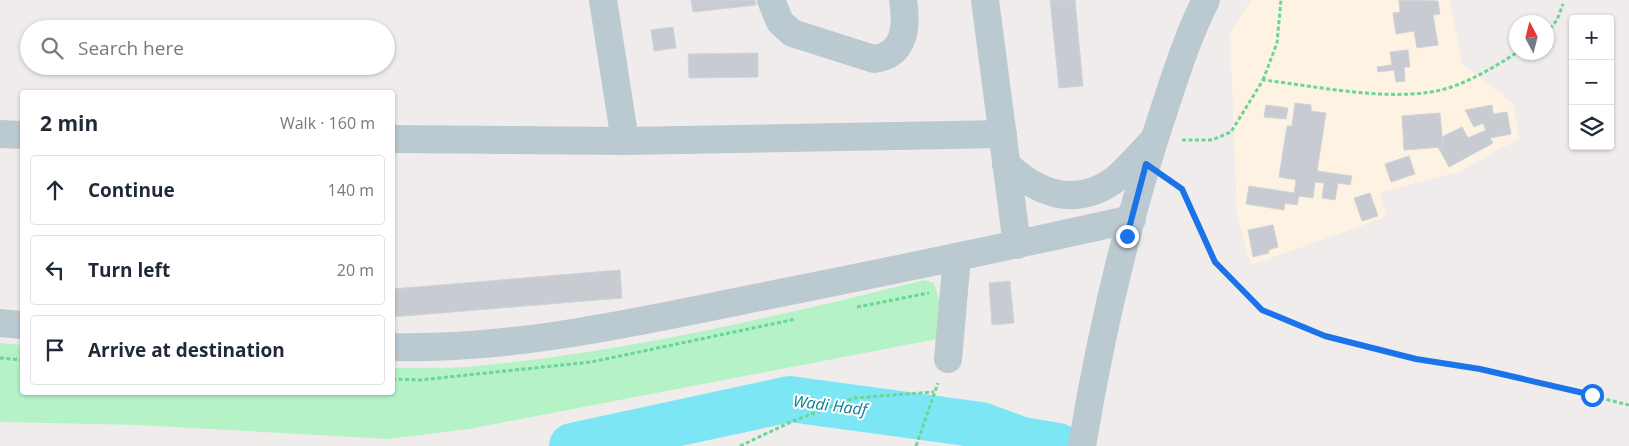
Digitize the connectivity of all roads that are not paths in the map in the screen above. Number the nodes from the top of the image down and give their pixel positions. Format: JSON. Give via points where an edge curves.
{"nodes":[{"id":1,"x":602,"y":0,"type":"edge"},
{"id":2,"x":771,"y":0,"type":"edge"},
{"id":3,"x":903,"y":0,"type":"edge"},
{"id":4,"x":986,"y":0,"type":"edge"},
{"id":5,"x":1206,"y":0,"type":"edge"},
{"id":6,"x":0,"y":134,"type":"edge"},
{"id":7,"x":1003,"y":134,"type":"junction"},
{"id":8,"x":20,"y":135,"type":"edge"},
{"id":9,"x":395,"y":140,"type":"edge"},
{"id":10,"x":625,"y":141,"type":"junction"},
{"id":11,"x":1150,"y":152,"type":"junction"},
{"id":12,"x":1006,"y":164,"type":"junction"},
{"id":13,"x":1132,"y":218,"type":"junction"},
{"id":14,"x":1017,"y":245,"type":"junction"},
{"id":15,"x":957,"y":257,"type":"junction"},
{"id":16,"x":0,"y":323,"type":"edge"},
{"id":17,"x":20,"y":325,"type":"edge"},
{"id":18,"x":395,"y":347,"type":"edge"},
{"id":19,"x":948,"y":359,"type":"road end"},
{"id":20,"x":1082,"y":446,"type":"edge"}],
"edges":[{"from":1,"to":10,"type":"street"},
{"from":2,"to":3,"type":"street","via":[[780,22],[792,33],[874,59],[888,55],[901,40],[906,27]]},
{"from":4,"to":7,"type":"street"},
{"from":5,"to":11,"type":"street"},
{"from":6,"to":8,"type":"street"},
{"from":7,"to":10,"type":"street"},
{"from":7,"to":12,"type":"street"},
{"from":9,"to":10,"type":"street"},
{"from":11,"to":12,"type":"street","via":[[1114,180],[1087,193],[1058,194],[1043,190],[1030,184]]},
{"from":11,"to":13,"type":"street"},
{"from":12,"to":14,"type":"street"},
{"from":13,"to":14,"type":"street"},
{"from":13,"to":20,"type":"street","via":[[1116,271]]},
{"from":14,"to":15,"type":"street"},
{"from":15,"to":18,"type":"street","via":[[595,330],[464,346]]},
{"from":15,"to":19,"type":"street"},
{"from":16,"to":17,"type":"street"}]}
